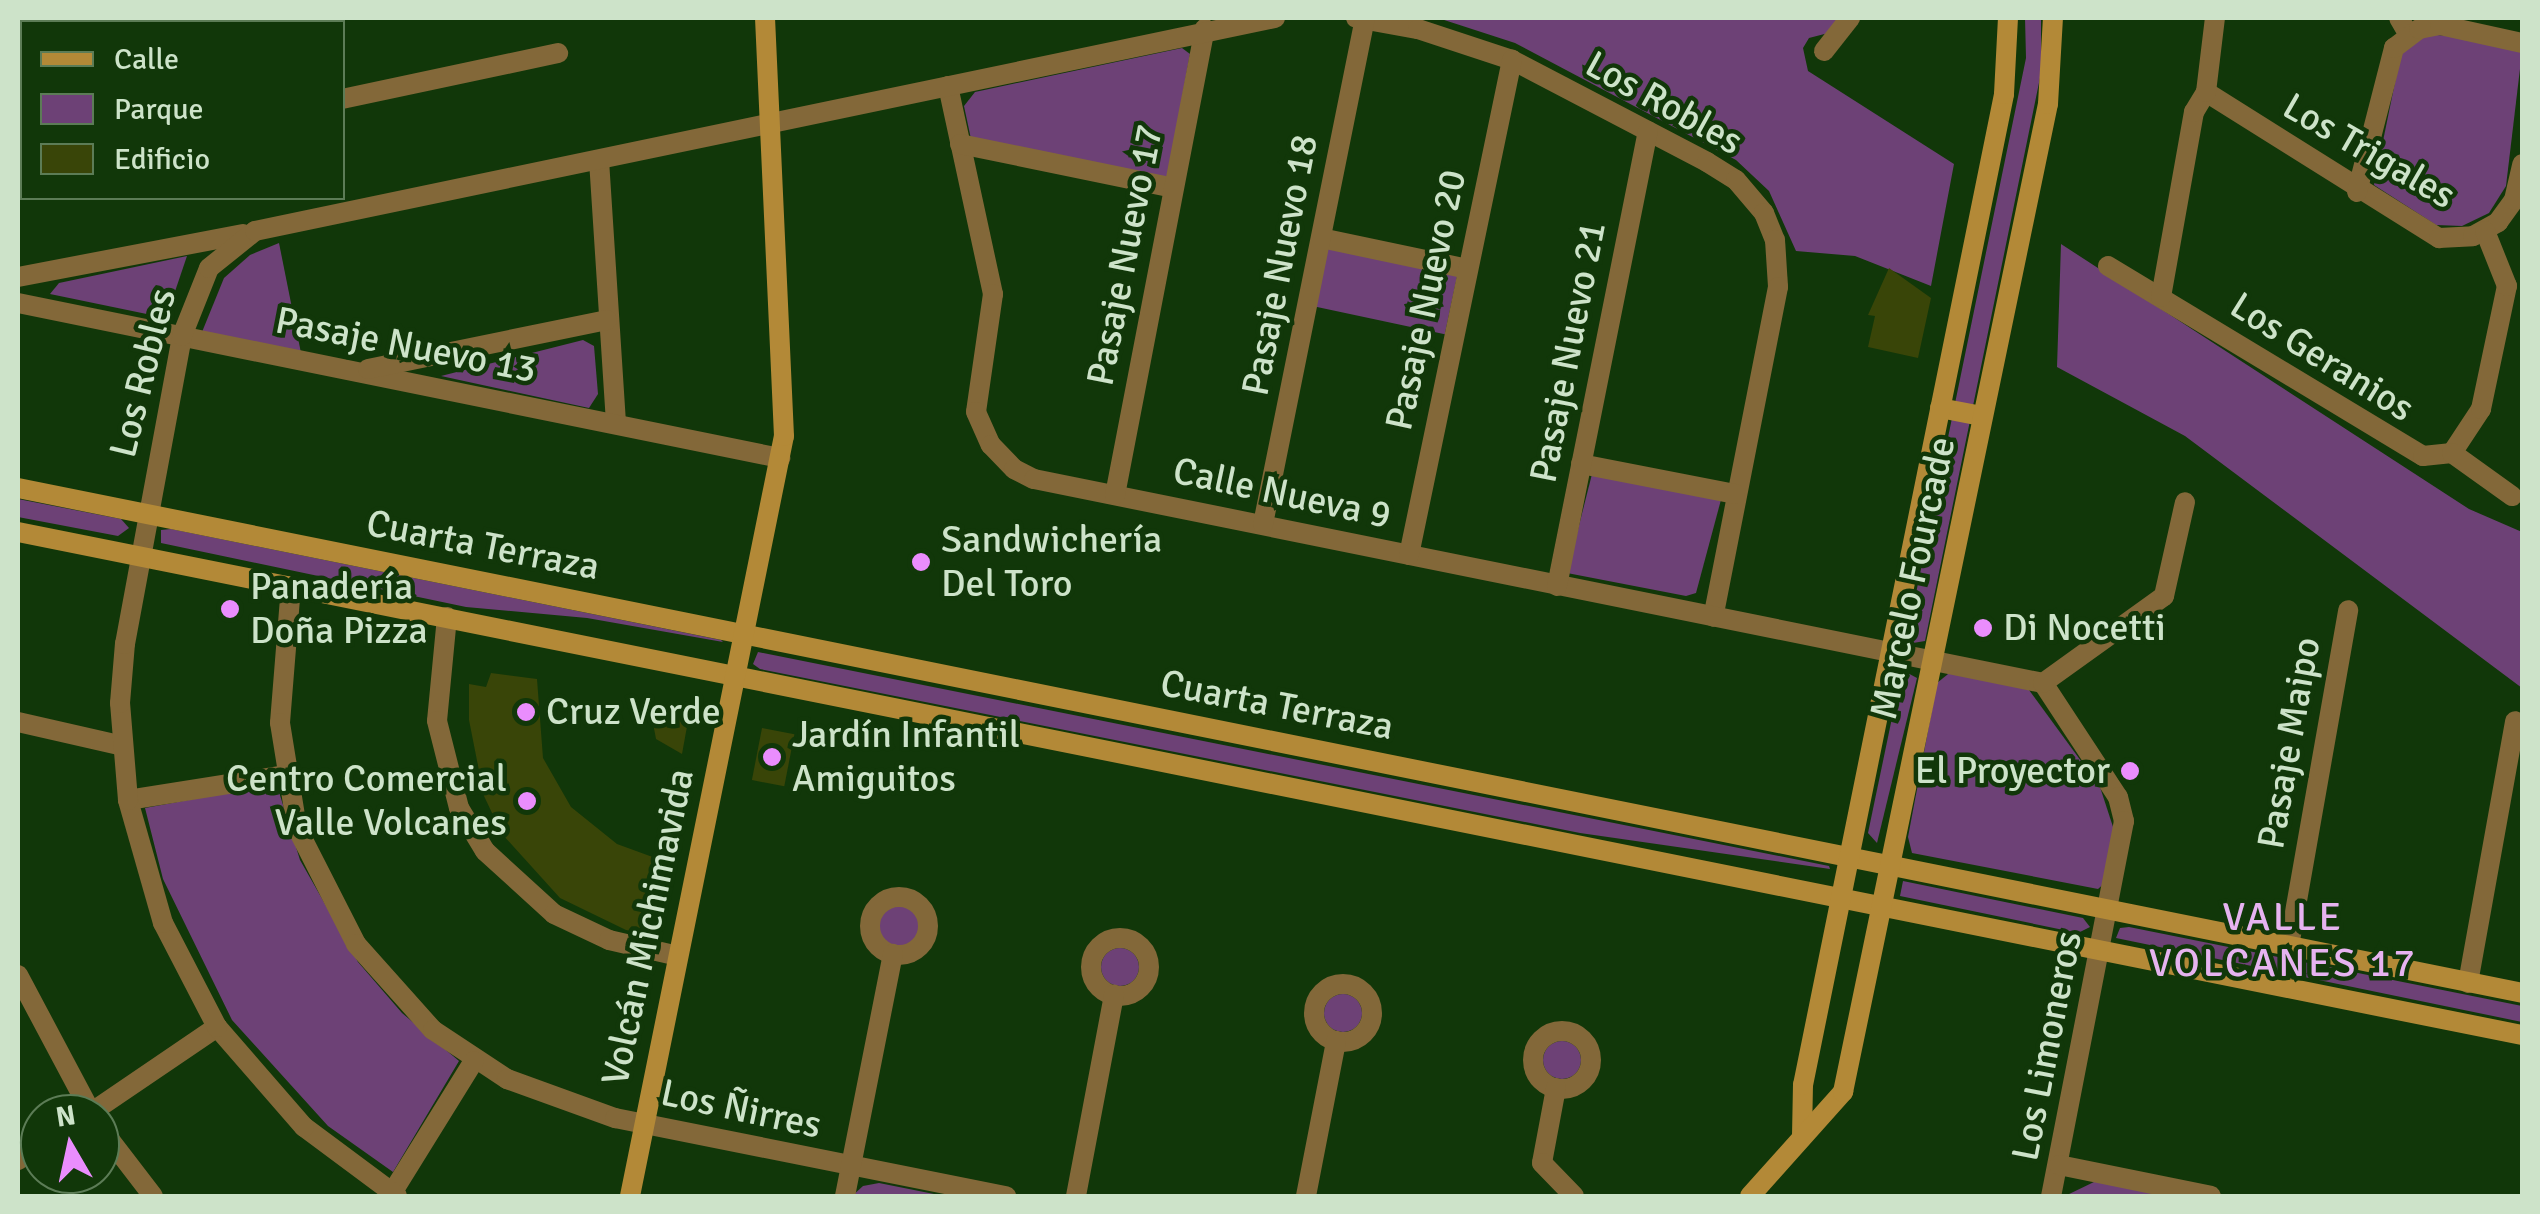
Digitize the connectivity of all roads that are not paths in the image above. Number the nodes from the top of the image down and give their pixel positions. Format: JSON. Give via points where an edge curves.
{"nodes":[{"id":1,"x":765,"y":18,"type":"edge"},
{"id":2,"x":1275,"y":18,"type":"edge"},
{"id":3,"x":1356,"y":18,"type":"edge"},
{"id":4,"x":1365,"y":18,"type":"edge"},
{"id":5,"x":1850,"y":18,"type":"edge"},
{"id":6,"x":2008,"y":18,"type":"edge"},
{"id":7,"x":2053,"y":18,"type":"edge"},
{"id":8,"x":2215,"y":18,"type":"edge"},
{"id":9,"x":2404,"y":26,"type":"edge"},
{"id":10,"x":1204,"y":29,"type":"junction"},
{"id":11,"x":2522,"y":43,"type":"edge"},
{"id":12,"x":1824,"y":51,"type":"dead end"},
{"id":13,"x":558,"y":53,"type":"dead end"},
{"id":14,"x":1512,"y":60,"type":"junction"},
{"id":15,"x":948,"y":86,"type":"junction"},
{"id":16,"x":2206,"y":92,"type":"junction"},
{"id":17,"x":345,"y":98,"type":"edge"},
{"id":18,"x":768,"y":124,"type":"junction"},
{"id":19,"x":1648,"y":131,"type":"junction"},
{"id":20,"x":960,"y":144,"type":"junction"},
{"id":21,"x":599,"y":160,"type":"junction"},
{"id":22,"x":2522,"y":164,"type":"edge"},
{"id":23,"x":1174,"y":188,"type":"junction"},
{"id":24,"x":2357,"y":192,"type":"junction"},
{"id":25,"x":255,"y":232,"type":"junction"},
{"id":26,"x":2485,"y":232,"type":"junction"},
{"id":27,"x":1321,"y":238,"type":"junction"},
{"id":28,"x":2108,"y":266,"type":"dead end"},
{"id":29,"x":1468,"y":269,"type":"junction"},
{"id":30,"x":18,"y":277,"type":"edge"},
{"id":31,"x":2161,"y":297,"type":"junction"},
{"id":32,"x":18,"y":303,"type":"edge"},
{"id":33,"x":607,"y":320,"type":"junction"},
{"id":34,"x":182,"y":336,"type":"junction"},
{"id":35,"x":356,"y":371,"type":"junction"},
{"id":36,"x":1940,"y":408,"type":"junction"},
{"id":37,"x":1982,"y":416,"type":"junction"},
{"id":38,"x":616,"y":423,"type":"junction"},
{"id":39,"x":2452,"y":453,"type":"junction"},
{"id":40,"x":780,"y":458,"type":"junction"},
{"id":41,"x":1582,"y":464,"type":"junction"},
{"id":42,"x":18,"y":488,"type":"edge"},
{"id":43,"x":1735,"y":494,"type":"junction"},
{"id":44,"x":1115,"y":495,"type":"junction"},
{"id":45,"x":2512,"y":496,"type":"dead end"},
{"id":46,"x":2185,"y":502,"type":"dead end"},
{"id":47,"x":147,"y":513,"type":"junction"},
{"id":48,"x":1263,"y":524,"type":"junction"},
{"id":49,"x":18,"y":532,"type":"edge"},
{"id":50,"x":139,"y":555,"type":"junction"},
{"id":51,"x":1409,"y":555,"type":"junction"},
{"id":52,"x":291,"y":586,"type":"junction"},
{"id":53,"x":1558,"y":586,"type":"junction"},
{"id":54,"x":2348,"y":610,"type":"dead end"},
{"id":55,"x":1713,"y":616,"type":"junction"},
{"id":56,"x":446,"y":617,"type":"junction"},
{"id":57,"x":744,"y":633,"type":"junction"},
{"id":58,"x":1890,"y":651,"type":"junction"},
{"id":59,"x":1933,"y":660,"type":"junction"},
{"id":60,"x":736,"y":676,"type":"junction"},
{"id":61,"x":2042,"y":683,"type":"junction"},
{"id":62,"x":2516,"y":721,"type":"dead end"},
{"id":63,"x":18,"y":722,"type":"edge"},
{"id":64,"x":123,"y":746,"type":"junction"},
{"id":65,"x":285,"y":775,"type":"junction"},
{"id":66,"x":128,"y":800,"type":"junction"},
{"id":67,"x":1848,"y":856,"type":"junction"},
{"id":68,"x":1889,"y":864,"type":"junction"},
{"id":69,"x":1840,"y":896,"type":"junction"},
{"id":70,"x":1881,"y":904,"type":"junction"},
{"id":71,"x":2110,"y":910,"type":"junction"},
{"id":72,"x":2289,"y":946,"type":"junction"},
{"id":73,"x":2101,"y":950,"type":"junction"},
{"id":74,"x":892,"y":954,"type":"dead end"},
{"id":75,"x":678,"y":956,"type":"junction"},
{"id":76,"x":18,"y":976,"type":"edge"},
{"id":77,"x":2468,"y":982,"type":"junction"},
{"id":78,"x":2522,"y":994,"type":"edge"},
{"id":79,"x":1114,"y":995,"type":"dead end"},
{"id":80,"x":217,"y":1027,"type":"junction"},
{"id":81,"x":2522,"y":1035,"type":"edge"},
{"id":82,"x":1336,"y":1041,"type":"dead end"},
{"id":83,"x":474,"y":1061,"type":"junction"},
{"id":84,"x":1556,"y":1088,"type":"dead end"},
{"id":85,"x":81,"y":1094,"type":"edge"},
{"id":86,"x":120,"y":1097,"type":"edge"},
{"id":87,"x":644,"y":1124,"type":"junction"},
{"id":88,"x":1802,"y":1136,"type":"junction"},
{"id":89,"x":120,"y":1153,"type":"edge"},
{"id":90,"x":2060,"y":1165,"type":"junction"},
{"id":91,"x":850,"y":1167,"type":"junction"},
{"id":92,"x":2171,"y":1192,"type":"edge"},
{"id":93,"x":395,"y":1195,"type":"edge"},
{"id":94,"x":153,"y":1196,"type":"edge"},
{"id":95,"x":630,"y":1196,"type":"edge"},
{"id":96,"x":844,"y":1196,"type":"edge"},
{"id":97,"x":1006,"y":1196,"type":"edge"},
{"id":98,"x":1076,"y":1196,"type":"edge"},
{"id":99,"x":1306,"y":1196,"type":"edge"},
{"id":100,"x":1574,"y":1196,"type":"edge"},
{"id":101,"x":1750,"y":1196,"type":"edge"},
{"id":102,"x":2051,"y":1196,"type":"edge"},
{"id":103,"x":2211,"y":1196,"type":"edge"}],
"edges":[{"from":1,"to":18,"type":"main road","name":"Volcán Michimavida"},
{"from":2,"to":10,"type":"street","name":"Los Robles"},
{"from":3,"to":4,"type":"street","name":"Los Robles"},
{"from":4,"to":14,"type":"street","name":"Los Robles"},
{"from":4,"to":27,"type":"street","name":"Pasaje Nuevo 18"},
{"from":5,"to":12,"type":"street"},
{"from":6,"to":36,"type":"main road","name":"Marcelo Fourcade","via":[[2004,94]]},
{"from":7,"to":37,"type":"main road","name":"Marcelo Fourcade","via":[[2048,104]]},
{"from":8,"to":16,"type":"street"},
{"from":9,"to":11,"type":"street","via":[[2440,25]]},
{"from":9,"to":24,"type":"street","via":[[2388,61]]},
{"from":10,"to":15,"type":"street","name":"Los Robles"},
{"from":10,"to":23,"type":"street","name":"Pasaje Nuevo 17"},
{"from":13,"to":17,"type":"street"},
{"from":14,"to":19,"type":"street","name":"Los Robles"},
{"from":14,"to":29,"type":"street","name":"Pasaje Nuevo 20"},
{"from":15,"to":18,"type":"street","name":"Los Robles"},
{"from":15,"to":20,"type":"street","name":"Calle Nueva 9"},
{"from":16,"to":24,"type":"street","name":"Los Trigales"},
{"from":16,"to":31,"type":"street","via":[[2194,112]]},
{"from":18,"to":21,"type":"street","name":"Los Robles"},
{"from":18,"to":40,"type":"main road","name":"Volcán Michimavida","via":[[786,387]]},
{"from":19,"to":41,"type":"street","name":"Pasaje Nuevo 21"},
{"from":19,"to":43,"type":"street","name":"Los Robles","via":[[1736,180],[1756,201],[1775,240],[1778,288]]},
{"from":20,"to":23,"type":"street"},
{"from":20,"to":44,"type":"street","name":"Calle Nueva 9","via":[[993,294],[976,396],[984,433],[1000,459],[1034,479]]},
{"from":21,"to":25,"type":"street","name":"Los Robles"},
{"from":21,"to":33,"type":"street"},
{"from":22,"to":26,"type":"street","name":"Los Trigales","via":[[2514,200]]},
{"from":23,"to":44,"type":"street","name":"Pasaje Nuevo 17"},
{"from":24,"to":26,"type":"street","name":"Los Trigales","via":[[2428,235]]},
{"from":25,"to":30,"type":"street"},
{"from":25,"to":34,"type":"street","name":"Los Robles","via":[[209,268]]},
{"from":26,"to":39,"type":"street","via":[[2506,294],[2480,409]]},
{"from":27,"to":29,"type":"street"},
{"from":27,"to":48,"type":"street","name":"Pasaje Nuevo 18"},
{"from":28,"to":31,"type":"street","name":"Los Geranios"},
{"from":29,"to":51,"type":"street","name":"Pasaje Nuevo 20"},
{"from":31,"to":39,"type":"street","name":"Los Geranios","via":[[2406,452]]},
{"from":32,"to":34,"type":"street","name":"Pasaje Nuevo 13"},
{"from":33,"to":35,"type":"street"},
{"from":33,"to":38,"type":"street"},
{"from":34,"to":35,"type":"street","name":"Pasaje Nuevo 13"},
{"from":34,"to":47,"type":"street","name":"Los Robles"},
{"from":35,"to":38,"type":"street","name":"Pasaje Nuevo 13"},
{"from":36,"to":37,"type":"main road"},
{"from":36,"to":58,"type":"main road","name":"Marcelo Fourcade"},
{"from":37,"to":59,"type":"main road","name":"Marcelo Fourcade"},
{"from":38,"to":40,"type":"street","name":"Pasaje Nuevo 13"},
{"from":39,"to":45,"type":"street"},
{"from":40,"to":57,"type":"main road","name":"Volcán Michimavida"},
{"from":41,"to":43,"type":"street"},
{"from":41,"to":53,"type":"street","name":"Pasaje Nuevo 21"},
{"from":42,"to":47,"type":"main road","name":"Cuarta Terraza"},
{"from":43,"to":55,"type":"street","name":"Los Robles"},
{"from":44,"to":48,"type":"street","name":"Calle Nueva 9"},
{"from":46,"to":61,"type":"street","via":[[2164,596]]},
{"from":47,"to":50,"type":"street","name":"Los Robles"},
{"from":47,"to":57,"type":"main road","name":"Cuarta Terraza"},
{"from":48,"to":51,"type":"street","name":"Calle Nueva 9"},
{"from":49,"to":50,"type":"main road","name":"Cuarta Terraza"},
{"from":50,"to":52,"type":"main road","name":"Cuarta Terraza"},
{"from":50,"to":64,"type":"street","name":"Los Robles","via":[[125,644]]},
{"from":51,"to":53,"type":"street","name":"Calle Nueva 9"},
{"from":52,"to":56,"type":"main road","name":"Cuarta Terraza"},
{"from":52,"to":65,"type":"street","name":"Los Ñirres","via":[[280,700]]},
{"from":53,"to":55,"type":"street","name":"Calle Nueva 9"},
{"from":54,"to":72,"type":"street","name":"Pasaje Maipo"},
{"from":55,"to":58,"type":"street","name":"Calle Nueva 9"},
{"from":56,"to":60,"type":"main road","name":"Cuarta Terraza"},
{"from":56,"to":75,"type":"street","via":[[436,721],[458,808],[484,851],[554,914],[609,940]]},
{"from":57,"to":60,"type":"main road","name":"Volcán Michimavida"},
{"from":57,"to":67,"type":"main road","name":"Cuarta Terraza"},
{"from":58,"to":59,"type":"street","name":"Calle Nueva 9"},
{"from":58,"to":67,"type":"main road","name":"Marcelo Fourcade"},
{"from":59,"to":61,"type":"street","name":"Calle Nueva 9"},
{"from":59,"to":68,"type":"main road","name":"Marcelo Fourcade"},
{"from":60,"to":69,"type":"main road","name":"Cuarta Terraza"},
{"from":60,"to":75,"type":"main road","name":"Volcán Michimavida"},
{"from":61,"to":71,"type":"street","name":"Los Limoneros","via":[[2123,813]]},
{"from":62,"to":77,"type":"street"},
{"from":63,"to":64,"type":"street"},
{"from":64,"to":66,"type":"street","name":"Los Robles"},
{"from":65,"to":66,"type":"street"},
{"from":65,"to":83,"type":"street","name":"Los Ñirres","via":[[308,857],[356,944],[418,1016]]},
{"from":66,"to":80,"type":"street","name":"Los Robles","via":[[163,922]]},
{"from":67,"to":68,"type":"main road","name":"Cuarta Terraza"},
{"from":67,"to":69,"type":"main road","name":"Marcelo Fourcade"},
{"from":68,"to":70,"type":"main road","name":"Marcelo Fourcade"},
{"from":68,"to":71,"type":"main road","name":"Cuarta Terraza"},
{"from":69,"to":70,"type":"main road","name":"Cuarta Terraza"},
{"from":69,"to":88,"type":"main road","name":"Marcelo Fourcade","via":[[1803,1084]]},
{"from":70,"to":73,"type":"main road","name":"Cuarta Terraza"},
{"from":70,"to":88,"type":"main road","name":"Marcelo Fourcade","via":[[1843,1092]]},
{"from":71,"to":72,"type":"main road","name":"Cuarta Terraza"},
{"from":71,"to":73,"type":"street","name":"Los Limoneros"},
{"from":72,"to":77,"type":"main road","name":"Cuarta Terraza"},
{"from":73,"to":81,"type":"main road","name":"Cuarta Terraza"},
{"from":73,"to":90,"type":"street","name":"Los Limoneros"},
{"from":74,"to":91,"type":"street"},
{"from":75,"to":87,"type":"main road","name":"Volcán Michimavida"},
{"from":76,"to":85,"type":"street"},
{"from":77,"to":78,"type":"main road","name":"Cuarta Terraza"},
{"from":79,"to":98,"type":"street"},
{"from":80,"to":86,"type":"street"},
{"from":80,"to":93,"type":"street","name":"Los Robles","via":[[304,1127]]},
{"from":82,"to":99,"type":"street"},
{"from":83,"to":87,"type":"street","name":"Los Ñirres","via":[[539,1092]]},
{"from":83,"to":93,"type":"street"},
{"from":84,"to":100,"type":"street","via":[[1542,1164]]},
{"from":87,"to":91,"type":"street","name":"Los Ñirres"},
{"from":87,"to":95,"type":"main road","name":"Volcán Michimavida"},
{"from":88,"to":101,"type":"main road","name":"Marcelo Fourcade"},
{"from":89,"to":94,"type":"street"},
{"from":90,"to":92,"type":"street"},
{"from":90,"to":102,"type":"street","name":"Los Limoneros"},
{"from":91,"to":96,"type":"street"},
{"from":91,"to":97,"type":"street","name":"Los Ñirres"},
{"from":92,"to":103,"type":"street"}]}
